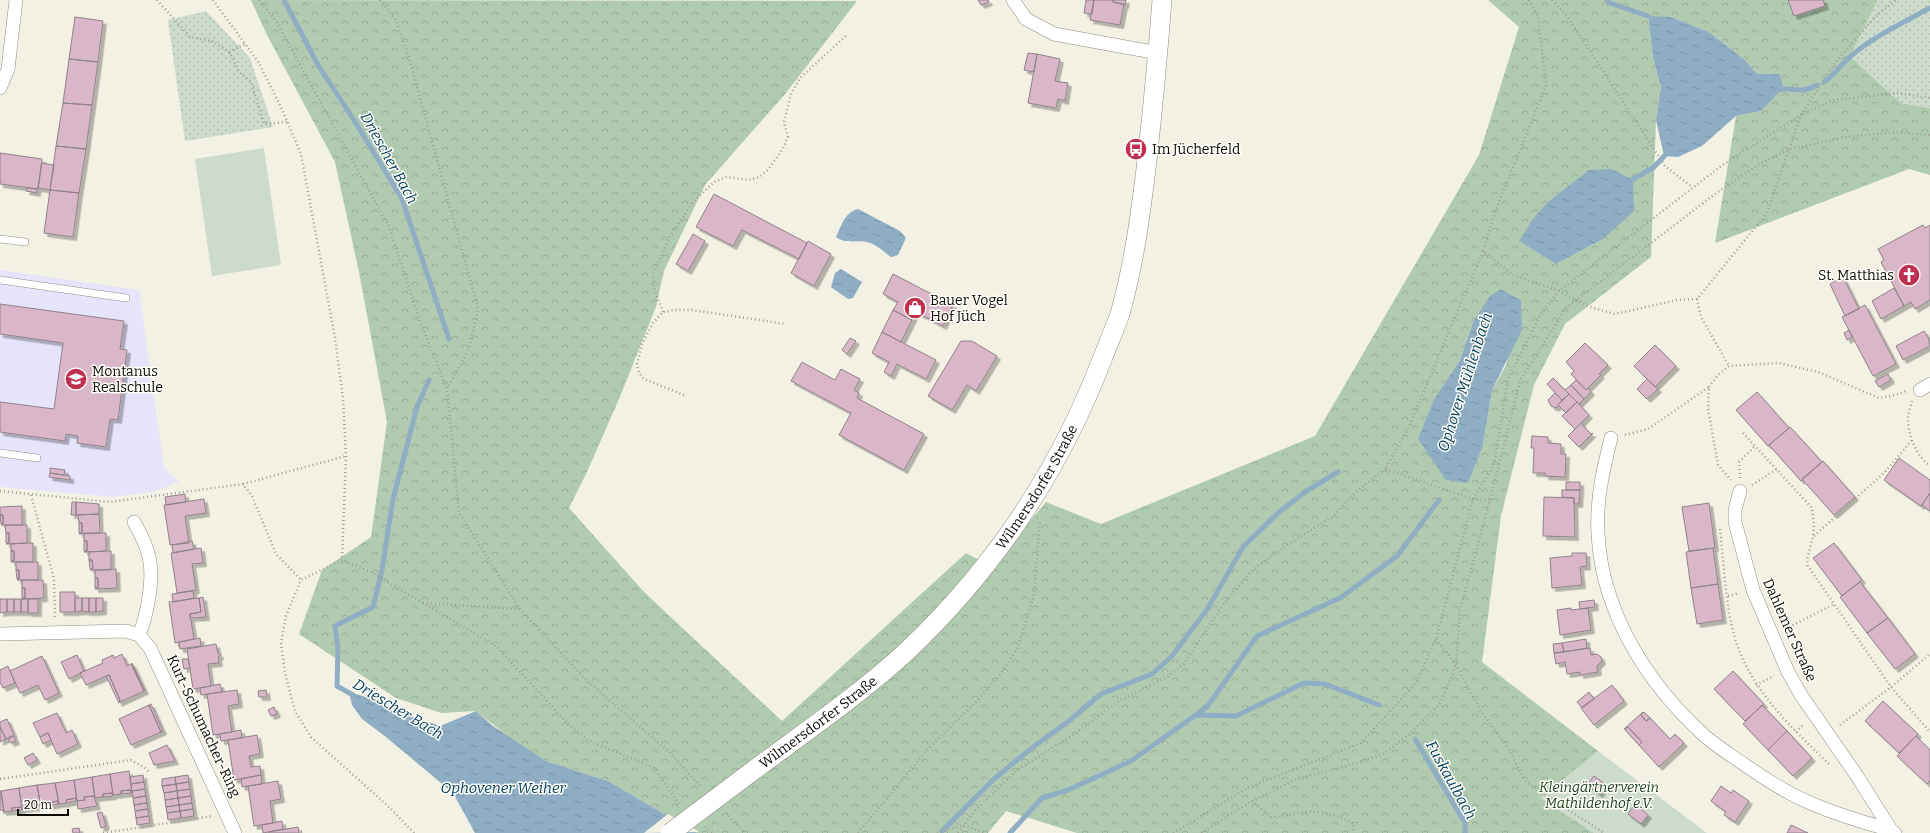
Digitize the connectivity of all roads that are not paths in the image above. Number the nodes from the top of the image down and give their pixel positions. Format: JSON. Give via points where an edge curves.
{"nodes":[{"id":1,"x":16,"y":0,"type":"edge"},
{"id":2,"x":1013,"y":0,"type":"edge"},
{"id":3,"x":1162,"y":0,"type":"edge"},
{"id":4,"x":1158,"y":53,"type":"junction"},
{"id":5,"x":0,"y":88,"type":"edge"},
{"id":6,"x":0,"y":239,"type":"edge"},
{"id":7,"x":25,"y":242,"type":"dead end"},
{"id":8,"x":0,"y":280,"type":"edge"},
{"id":9,"x":126,"y":298,"type":"dead end"},
{"id":10,"x":1611,"y":438,"type":"road end"},
{"id":11,"x":0,"y":453,"type":"edge"},
{"id":12,"x":37,"y":458,"type":"dead end"},
{"id":13,"x":1740,"y":491,"type":"road end"},
{"id":14,"x":134,"y":522,"type":"dead end"},
{"id":15,"x":0,"y":634,"type":"edge"},
{"id":16,"x":139,"y":635,"type":"junction"},
{"id":17,"x":1893,"y":831,"type":"edge"},
{"id":18,"x":235,"y":833,"type":"edge"},
{"id":19,"x":670,"y":833,"type":"edge"}],
"edges":[{"from":1,"to":5,"type":"street","via":[[8,69]]},
{"from":2,"to":4,"type":"street","via":[[1026,19],[1054,34]]},
{"from":3,"to":4,"type":"street","name":"Wilmersdorfer Straße"},
{"from":4,"to":19,"type":"street","name":"Wilmersdorfer Straße","bridge":true,"via":[[1139,227],[1120,314],[1088,396],[1030,503],[989,563],[952,607],[905,653],[830,714]]},
{"from":6,"to":7,"type":"lane"},
{"from":8,"to":9,"type":"lane"},
{"from":10,"to":17,"type":"street","via":[[1599,489],[1598,534],[1605,579],[1614,609],[1637,656],[1679,711],[1702,732],[1768,782],[1807,802]]},
{"from":11,"to":12,"type":"lane"},
{"from":13,"to":17,"type":"street","name":"Dahlemer Straße","via":[[1735,522],[1753,590],[1774,641],[1801,695]]},
{"from":14,"to":16,"type":"street","via":[[147,548],[150,562],[146,610]]},
{"from":15,"to":16,"type":"street","via":[[116,631]]},
{"from":16,"to":18,"type":"street","name":"Kurt-Schumacher-Ring","via":[[150,648]]}]}
